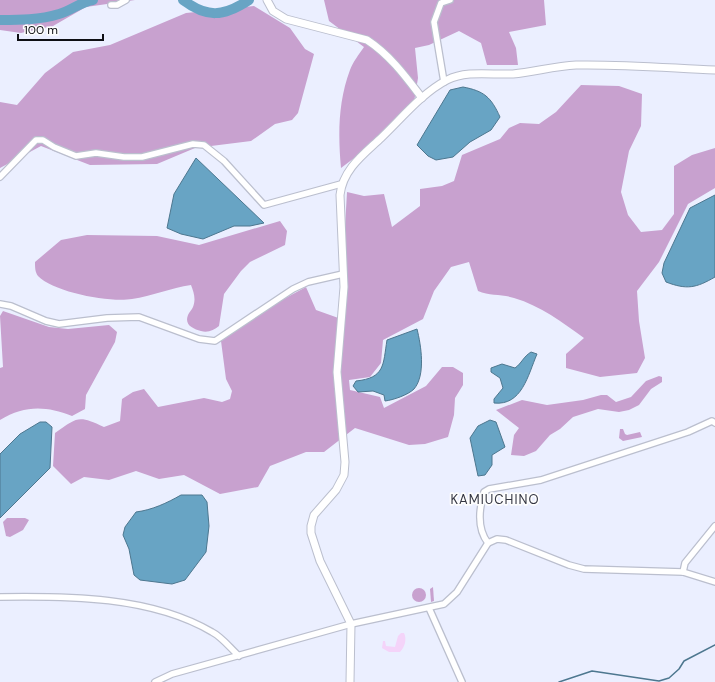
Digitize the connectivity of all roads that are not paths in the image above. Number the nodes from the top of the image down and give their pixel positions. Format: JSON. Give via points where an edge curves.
{"nodes":[{"id":1,"x":126,"y":0,"type":"edge"},
{"id":2,"x":266,"y":0,"type":"edge"},
{"id":3,"x":450,"y":0,"type":"edge"},
{"id":4,"x":111,"y":5,"type":"dead end"},
{"id":5,"x":715,"y":70,"type":"edge"},
{"id":6,"x":444,"y":82,"type":"junction"},
{"id":7,"x":422,"y":98,"type":"junction"},
{"id":8,"x":0,"y":177,"type":"edge"},
{"id":9,"x":341,"y":184,"type":"junction"},
{"id":10,"x":343,"y":274,"type":"junction"},
{"id":11,"x":0,"y":304,"type":"edge"},
{"id":12,"x":714,"y":421,"type":"edge"},
{"id":13,"x":715,"y":526,"type":"edge"},
{"id":14,"x":488,"y":543,"type":"junction"},
{"id":15,"x":683,"y":572,"type":"junction"},
{"id":16,"x":715,"y":582,"type":"edge"},
{"id":17,"x":0,"y":597,"type":"edge"},
{"id":18,"x":429,"y":608,"type":"junction"},
{"id":19,"x":351,"y":624,"type":"junction"},
{"id":20,"x":239,"y":656,"type":"junction"},
{"id":21,"x":155,"y":682,"type":"edge"},
{"id":22,"x":350,"y":682,"type":"edge"},
{"id":23,"x":462,"y":682,"type":"edge"}],
"edges":[{"from":1,"to":4,"type":"street"},
{"from":2,"to":7,"type":"street","via":[[273,11],[286,19],[367,40],[398,67]]},
{"from":3,"to":6,"type":"street","via":[[442,3],[434,22]]},
{"from":5,"to":6,"type":"street","via":[[617,65],[574,66],[513,74],[466,74]]},
{"from":6,"to":7,"type":"street"},
{"from":7,"to":9,"type":"street","via":[[357,161]]},
{"from":8,"to":9,"type":"street","via":[[36,140],[43,140],[76,156],[96,153],[142,157],[193,144],[204,145],[224,161],[264,205]]},
{"from":9,"to":10,"type":"street"},
{"from":10,"to":11,"type":"street","via":[[294,288],[215,341],[139,317],[59,324],[46,322],[11,306]]},
{"from":10,"to":19,"type":"street","via":[[336,372],[345,448],[344,475],[336,490],[314,515],[311,533],[320,561]]},
{"from":12,"to":14,"type":"street","via":[[688,432],[541,480],[489,489],[484,492],[481,504],[481,527]]},
{"from":13,"to":15,"type":"street","via":[[685,563]]},
{"from":14,"to":15,"type":"street","via":[[497,539],[506,540],[584,569]]},
{"from":14,"to":18,"type":"street","via":[[451,599]]},
{"from":15,"to":16,"type":"street"},
{"from":17,"to":20,"type":"street","via":[[101,599],[157,610],[213,632]]},
{"from":18,"to":19,"type":"street"},
{"from":18,"to":23,"type":"street"},
{"from":19,"to":20,"type":"street"},
{"from":19,"to":22,"type":"street"},
{"from":20,"to":21,"type":"street","via":[[172,674]]}]}
